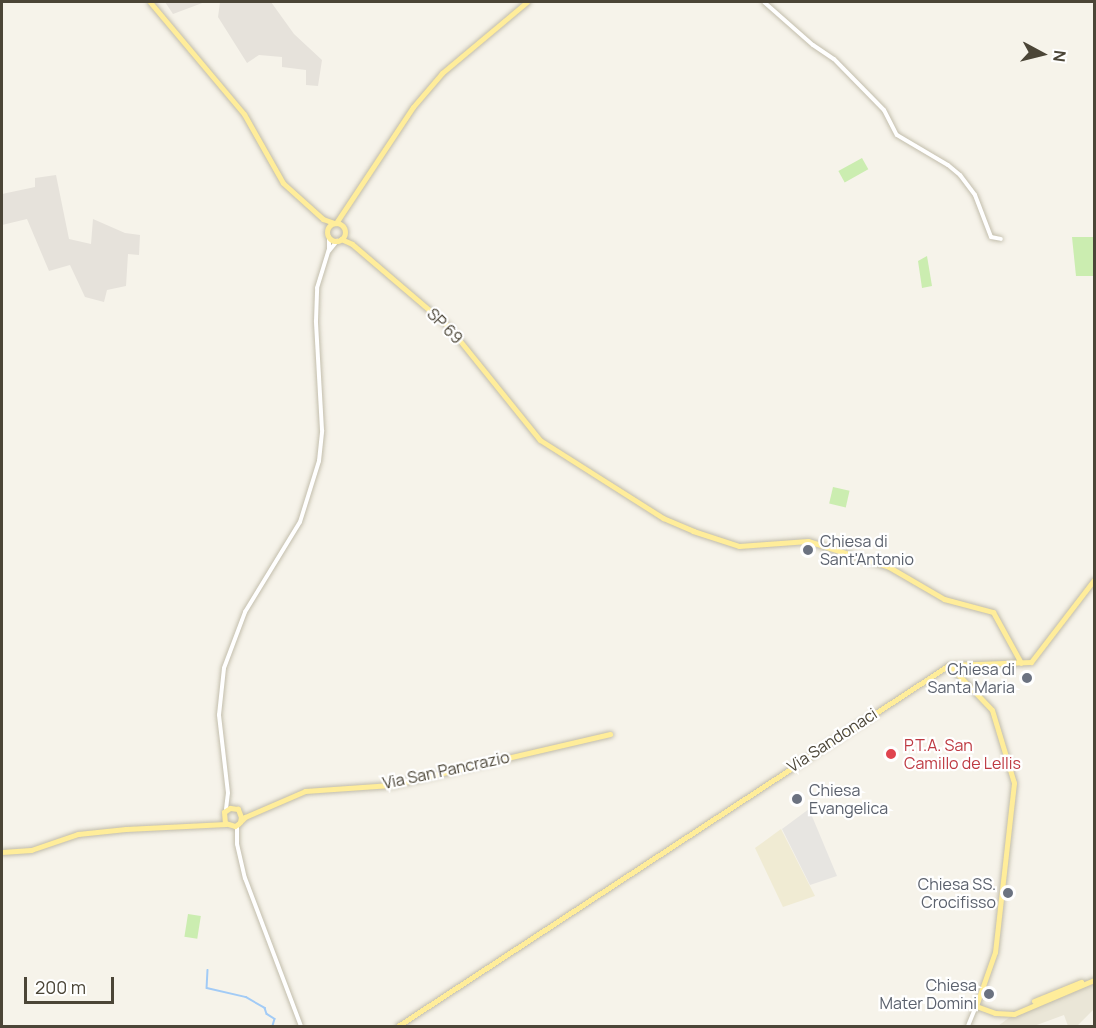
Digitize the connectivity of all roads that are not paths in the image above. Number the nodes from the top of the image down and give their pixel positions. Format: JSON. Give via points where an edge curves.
{"nodes":[{"id":1,"x":150,"y":2,"type":"edge"},
{"id":2,"x":527,"y":2,"type":"edge"},
{"id":3,"x":764,"y":2,"type":"edge"},
{"id":4,"x":347,"y":209,"type":"junction"},
{"id":5,"x":323,"y":219,"type":"junction"},
{"id":6,"x":335,"y":223,"type":"junction"},
{"id":7,"x":328,"y":229,"type":"junction"},
{"id":8,"x":344,"y":229,"type":"junction"},
{"id":9,"x":329,"y":237,"type":"junction"},
{"id":10,"x":1001,"y":239,"type":"dead end"},
{"id":11,"x":339,"y":240,"type":"junction"},
{"id":12,"x":352,"y":244,"type":"junction"},
{"id":13,"x":327,"y":254,"type":"junction"},
{"id":14,"x":1095,"y":580,"type":"edge"},
{"id":15,"x":1021,"y":663,"type":"junction"},
{"id":16,"x":949,"y":665,"type":"junction"},
{"id":17,"x":610,"y":734,"type":"dead end"},
{"id":18,"x":228,"y":793,"type":"junction"},
{"id":19,"x":237,"y":809,"type":"junction"},
{"id":20,"x":226,"y":810,"type":"junction"},
{"id":21,"x":250,"y":815,"type":"junction"},
{"id":22,"x":226,"y":823,"type":"junction"},
{"id":23,"x":239,"y":823,"type":"junction"},
{"id":24,"x":237,"y":844,"type":"junction"},
{"id":25,"x":2,"y":852,"type":"edge"},
{"id":26,"x":1095,"y":978,"type":"edge"},
{"id":27,"x":976,"y":1006,"type":"junction"},
{"id":28,"x":300,"y":1026,"type":"edge"},
{"id":29,"x":398,"y":1026,"type":"edge"},
{"id":30,"x":968,"y":1026,"type":"edge"}],
"edges":[{"from":1,"to":5,"type":"main road","via":[[244,114],[279,178]]},
{"from":2,"to":4,"type":"main road","via":[[442,73],[413,107]]},
{"from":3,"to":10,"type":"street","via":[[834,59],[884,110],[897,135],[960,175],[975,195],[991,237]]},
{"from":4,"to":6,"type":"main road"},
{"from":4,"to":8,"type":"main road"},
{"from":5,"to":6,"type":"main road"},
{"from":5,"to":7,"type":"main road"},
{"from":6,"to":7,"type":"main road"},
{"from":6,"to":8,"type":"main road"},
{"from":7,"to":9,"type":"main road"},
{"from":8,"to":11,"type":"main road"},
{"from":8,"to":12,"type":"main road"},
{"from":9,"to":11,"type":"main road"},
{"from":9,"to":13,"type":"street"},
{"from":11,"to":12,"type":"main road"},
{"from":11,"to":13,"type":"street"},
{"from":12,"to":15,"type":"main road","name":"SP 69","via":[[448,326],[540,440],[663,518],[743,546],[808,541],[889,567],[939,596],[993,612]]},
{"from":13,"to":18,"type":"street","via":[[316,294],[322,430],[319,460],[300,522],[245,612],[224,668],[219,715]]},
{"from":14,"to":15,"type":"main road","via":[[1036,659]]},
{"from":15,"to":16,"type":"main road"},
{"from":16,"to":27,"type":"main road","via":[[992,710],[1014,783],[995,952]]},
{"from":16,"to":29,"type":"main road","name":"Via Sandonaci"},
{"from":17,"to":21,"type":"main road","name":"Via San Pancrazio","via":[[391,785],[315,788]]},
{"from":18,"to":19,"type":"street"},
{"from":18,"to":20,"type":"street"},
{"from":19,"to":20,"type":"main road"},
{"from":19,"to":21,"type":"main road"},
{"from":19,"to":23,"type":"main road"},
{"from":20,"to":22,"type":"main road"},
{"from":21,"to":23,"type":"main road","name":"Via San Pancrazio"},
{"from":22,"to":23,"type":"main road"},
{"from":22,"to":24,"type":"street"},
{"from":22,"to":25,"type":"main road","via":[[78,834],[31,850]]},
{"from":23,"to":24,"type":"street"},
{"from":24,"to":28,"type":"street","via":[[245,878]]},
{"from":26,"to":27,"type":"main road","via":[[1008,1014]]},
{"from":27,"to":30,"type":"street"}]}
